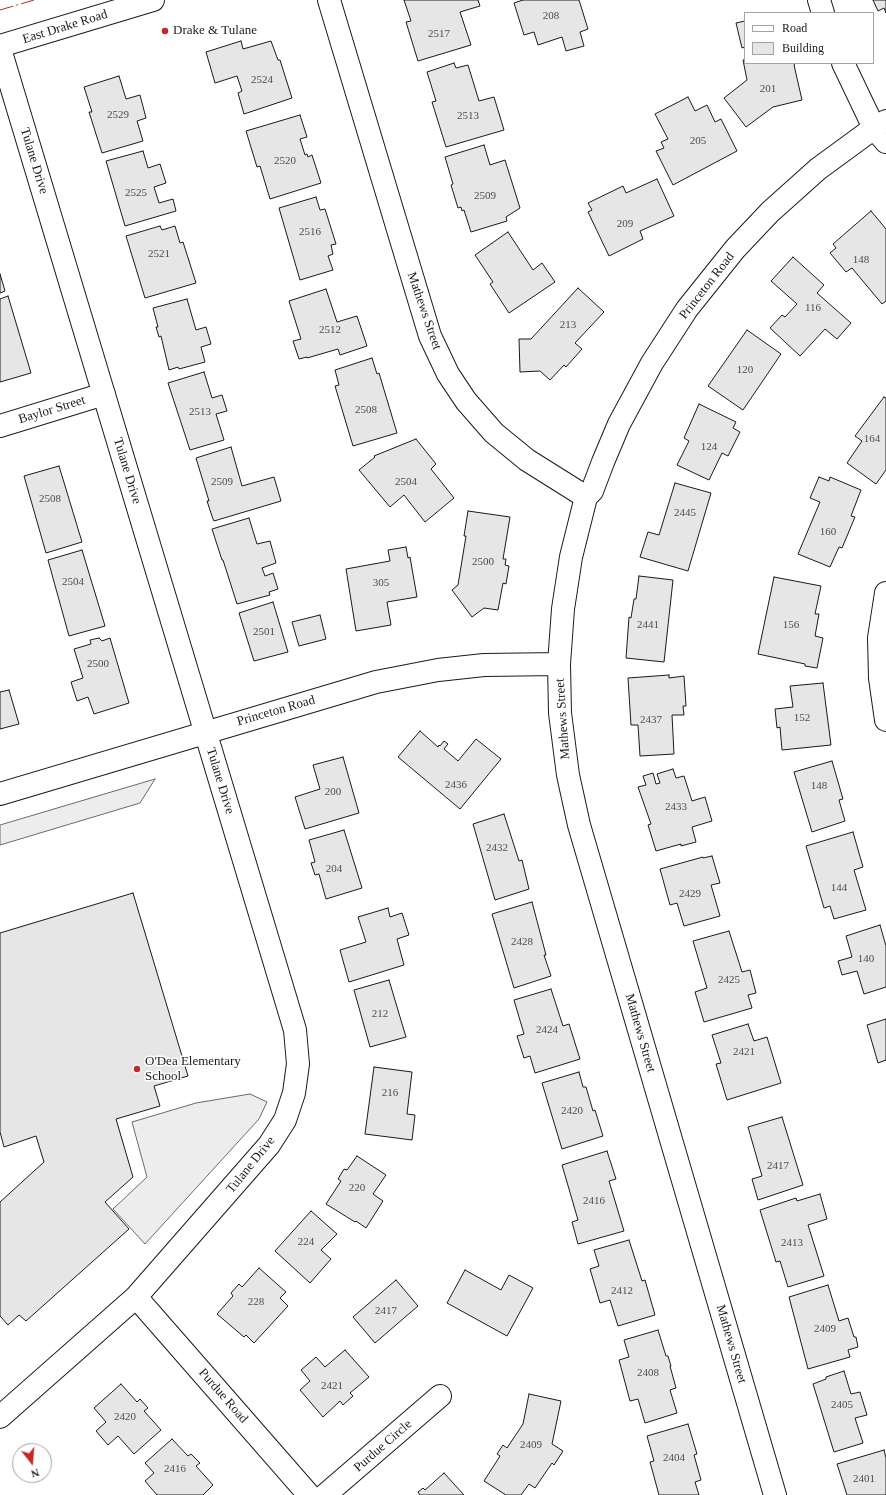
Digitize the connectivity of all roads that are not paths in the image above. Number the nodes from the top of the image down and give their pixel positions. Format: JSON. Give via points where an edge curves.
{"nodes":[{"id":1,"x":153,"y":0,"type":"edge"},
{"id":2,"x":328,"y":0,"type":"edge"},
{"id":3,"x":818,"y":0,"type":"edge"},
{"id":4,"x":823,"y":12,"type":"edge"},
{"id":5,"x":0,"y":47,"type":"edge"},
{"id":6,"x":844,"y":64,"type":"edge"},
{"id":7,"x":882,"y":131,"type":"edge"},
{"id":8,"x":104,"y":394,"type":"junction"},
{"id":9,"x":0,"y":426,"type":"edge"},
{"id":10,"x":586,"y":497,"type":"junction"},
{"id":11,"x":886,"y":594,"type":"edge"},
{"id":12,"x":559,"y":664,"type":"junction"},
{"id":13,"x":886,"y":720,"type":"edge"},
{"id":14,"x":205,"y":732,"type":"junction"},
{"id":15,"x":0,"y":794,"type":"edge"},
{"id":16,"x":136,"y":1297,"type":"junction"},
{"id":17,"x":440,"y":1396,"type":"dead end"},
{"id":18,"x":0,"y":1418,"type":"edge"},
{"id":19,"x":309,"y":1495,"type":"edge"},
{"id":20,"x":325,"y":1495,"type":"edge"},
{"id":21,"x":776,"y":1495,"type":"edge"}],
"edges":[{"from":1,"to":5,"type":"street","name":"East Drake Road"},
{"from":2,"to":10,"type":"street","name":"Mathews Street","via":[[430,336],[448,374],[466,401],[494,433],[526,460]]},
{"from":3,"to":4,"type":"street"},
{"from":5,"to":8,"type":"street","name":"Tulane Drive"},
{"from":6,"to":7,"type":"street"},
{"from":7,"to":10,"type":"street","name":"Princeton Road","via":[[818,169],[770,212],[735,249],[687,309],[648,370],[619,424],[592,491]]},
{"from":8,"to":9,"type":"street","name":"Baylor Street"},
{"from":8,"to":14,"type":"street","name":"Tulane Drive"},
{"from":10,"to":12,"type":"street","name":"Mathews Street","via":[[571,557],[563,609]]},
{"from":11,"to":13,"type":"street","via":[[879,638],[880,678]]},
{"from":12,"to":14,"type":"street","name":"Princeton Road","via":[[484,665],[422,673],[376,682]]},
{"from":12,"to":21,"type":"street","name":"Mathews Street","via":[[560,713],[568,774],[579,825]]},
{"from":14,"to":15,"type":"street","name":"Princeton Road"},
{"from":14,"to":16,"type":"street","name":"Tulane Drive","via":[[295,1030],[298,1064],[294,1093],[285,1120],[269,1145]]},
{"from":16,"to":18,"type":"street","name":"Tulane Drive"},
{"from":16,"to":19,"type":"street","name":"Purdue Road"},
{"from":17,"to":20,"type":"street","name":"Purdue Circle"}]}
